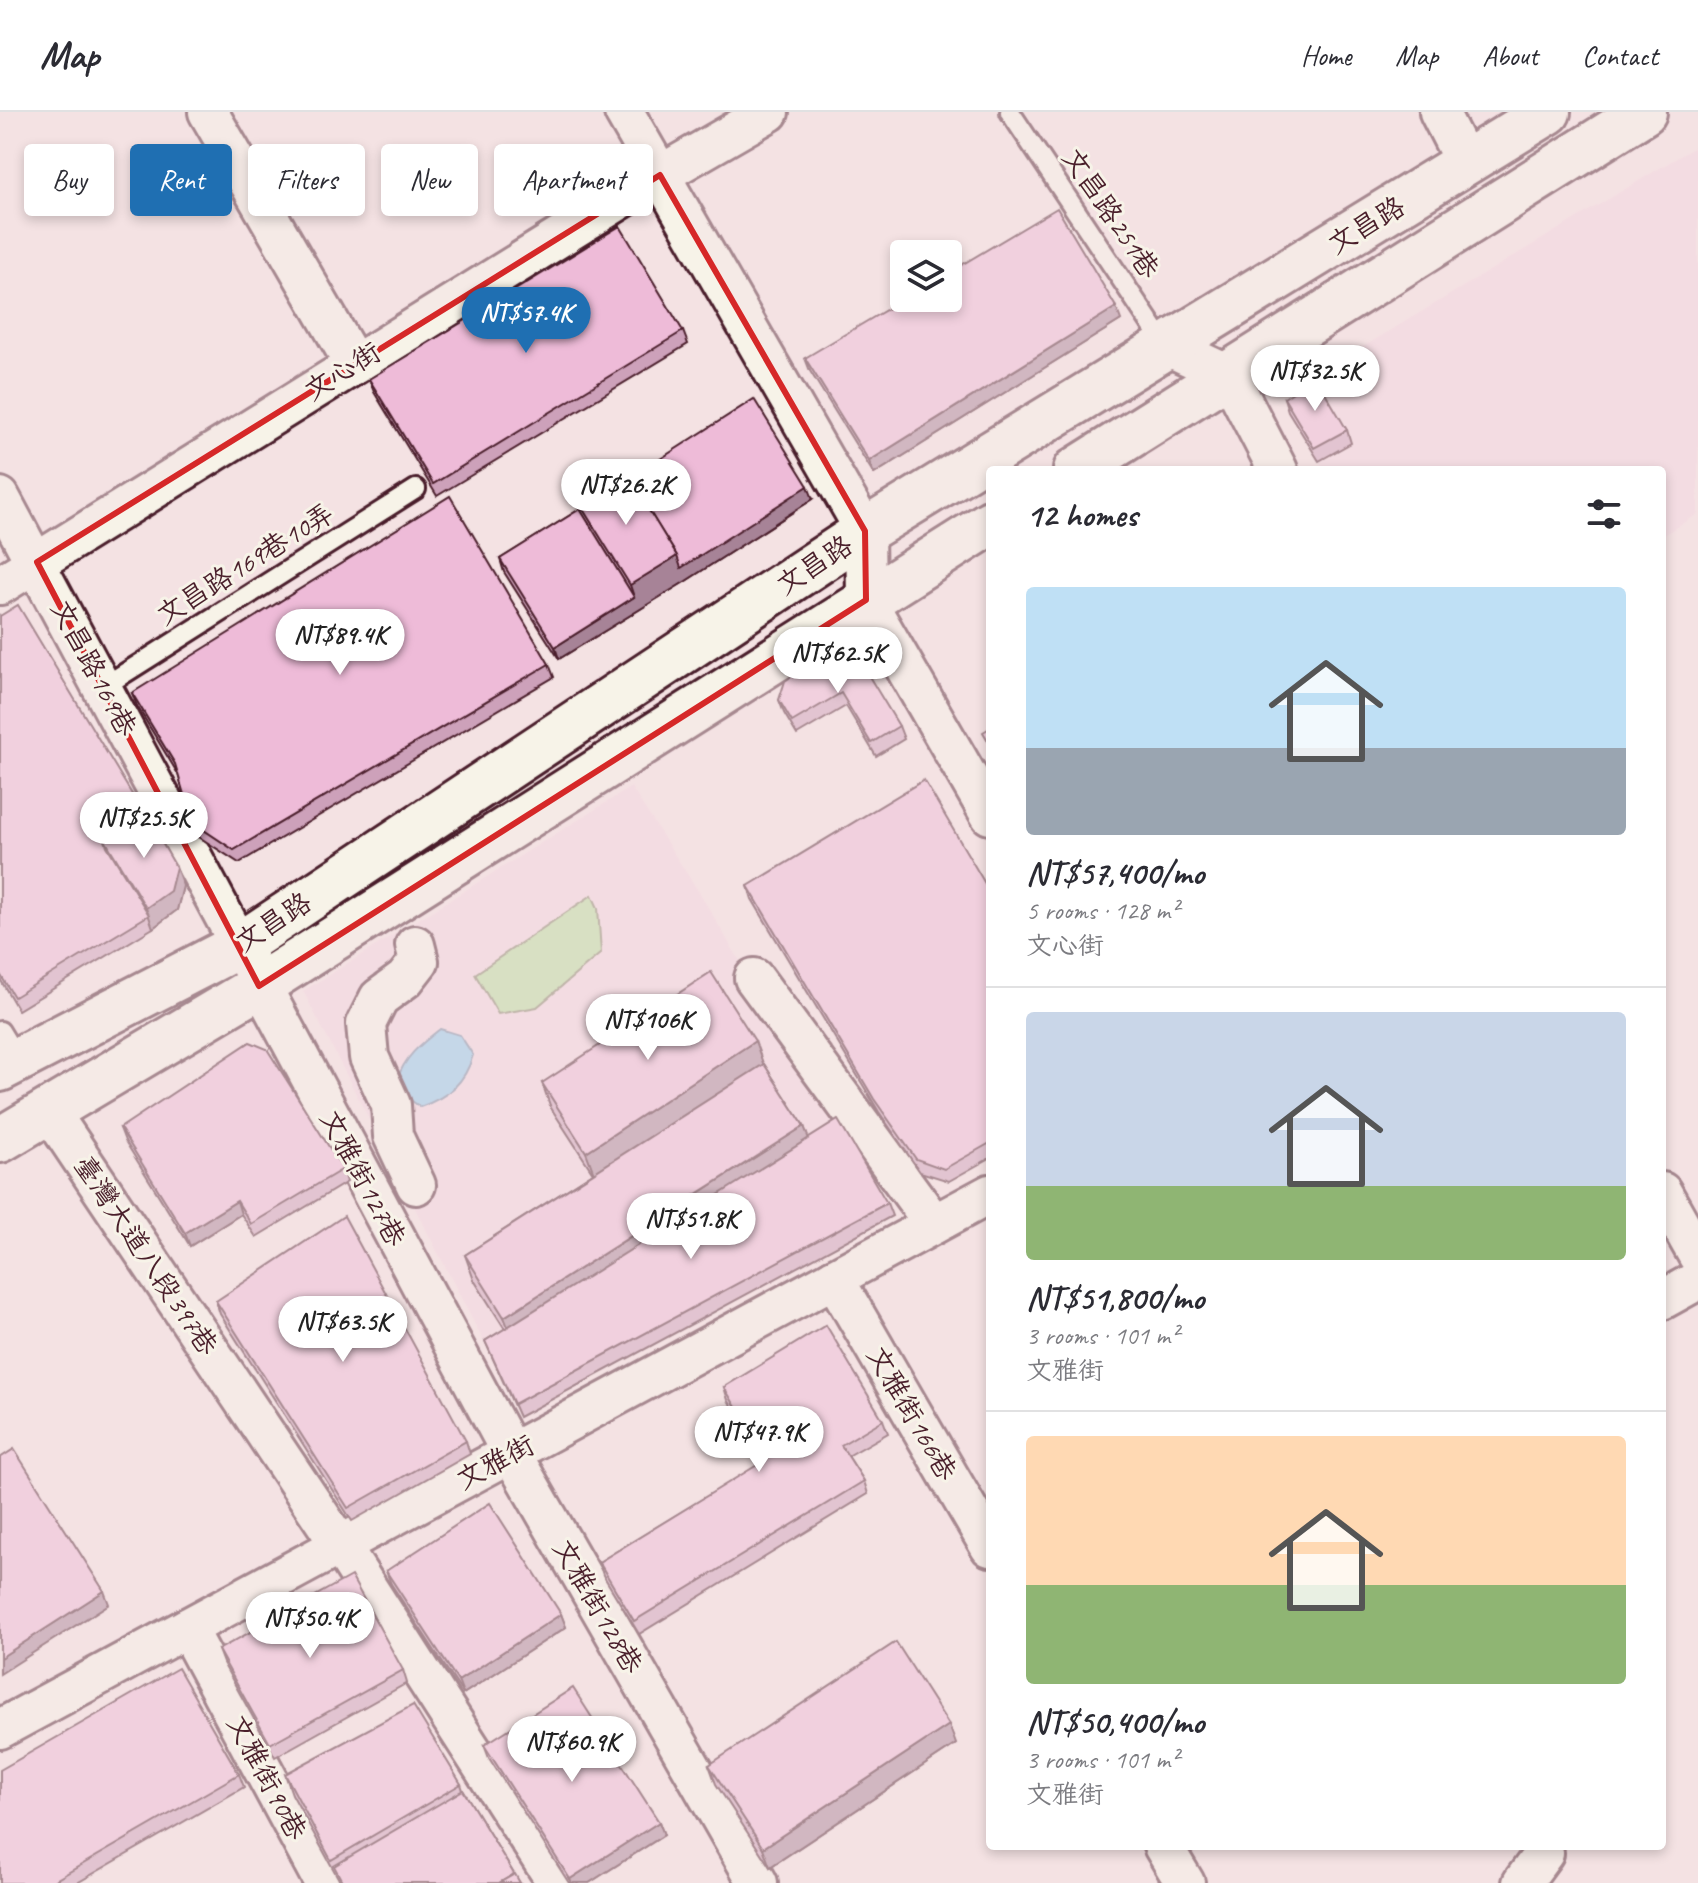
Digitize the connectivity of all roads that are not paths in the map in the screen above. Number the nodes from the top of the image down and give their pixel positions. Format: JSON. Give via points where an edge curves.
{"nodes":[{"id":1,"x":208,"y":112,"type":"edge"},
{"id":2,"x":624,"y":112,"type":"edge"},
{"id":3,"x":769,"y":112,"type":"edge"},
{"id":4,"x":1010,"y":112,"type":"edge"},
{"id":5,"x":1439,"y":112,"type":"edge"},
{"id":6,"x":1548,"y":112,"type":"edge"},
{"id":7,"x":1644,"y":112,"type":"edge"},
{"id":8,"x":1466,"y":165,"type":"junction"},
{"id":9,"x":660,"y":175,"type":"junction"},
{"id":10,"x":1165,"y":345,"type":"junction"},
{"id":11,"x":354,"y":364,"type":"junction"},
{"id":12,"x":1229,"y":375,"type":"junction"},
{"id":13,"x":1082,"y":466,"type":"edge"},
{"id":14,"x":1276,"y":466,"type":"edge"},
{"id":15,"x":416,"y":489,"type":"dead end"},
{"id":16,"x":0,"y":497,"type":"edge"},
{"id":17,"x":986,"y":525,"type":"edge"},
{"id":18,"x":865,"y":531,"type":"junction"},
{"id":19,"x":37,"y":562,"type":"junction"},
{"id":20,"x":0,"y":585,"type":"edge"},
{"id":21,"x":866,"y":600,"type":"junction"},
{"id":22,"x":103,"y":687,"type":"junction"},
{"id":23,"x":986,"y":808,"type":"edge"},
{"id":24,"x":240,"y":945,"type":"junction"},
{"id":25,"x":415,"y":945,"type":"dead end"},
{"id":26,"x":754,"y":978,"type":"dead end"},
{"id":27,"x":259,"y":986,"type":"junction"},
{"id":28,"x":6,"y":1053,"type":"edge"},
{"id":29,"x":48,"y":1109,"type":"junction"},
{"id":30,"x":0,"y":1140,"type":"edge"},
{"id":31,"x":416,"y":1185,"type":"dead end"},
{"id":32,"x":986,"y":1196,"type":"edge"},
{"id":33,"x":1666,"y":1199,"type":"edge"},
{"id":34,"x":934,"y":1224,"type":"junction"},
{"id":35,"x":1698,"y":1256,"type":"edge"},
{"id":36,"x":834,"y":1278,"type":"junction"},
{"id":37,"x":1698,"y":1280,"type":"edge"},
{"id":38,"x":1666,"y":1298,"type":"edge"},
{"id":39,"x":511,"y":1453,"type":"junction"},
{"id":40,"x":986,"y":1540,"type":"edge"},
{"id":41,"x":340,"y":1545,"type":"junction"},
{"id":42,"x":187,"y":1628,"type":"junction"},
{"id":43,"x":0,"y":1729,"type":"edge"},
{"id":44,"x":1165,"y":1850,"type":"edge"},
{"id":45,"x":1544,"y":1850,"type":"edge"},
{"id":46,"x":324,"y":1883,"type":"edge"},
{"id":47,"x":557,"y":1883,"type":"edge"},
{"id":48,"x":758,"y":1883,"type":"edge"},
{"id":49,"x":1185,"y":1883,"type":"edge"},
{"id":50,"x":1522,"y":1883,"type":"edge"}],
"edges":[{"from":1,"to":11,"type":"street"},
{"from":2,"to":9,"type":"street"},
{"from":3,"to":9,"type":"street","name":"文心街"},
{"from":4,"to":10,"type":"lane","name":"文昌路251巷"},
{"from":5,"to":8,"type":"street"},
{"from":6,"to":8,"type":"street","name":"文昌路"},
{"from":7,"to":12,"type":"street","name":"文昌路"},
{"from":8,"to":10,"type":"street","name":"文昌路"},
{"from":9,"to":11,"type":"street","name":"文心街"},
{"from":9,"to":18,"type":"street"},
{"from":10,"to":12,"type":"street"},
{"from":10,"to":18,"type":"street","name":"文昌路"},
{"from":11,"to":19,"type":"street","name":"文心街"},
{"from":12,"to":13,"type":"street","name":"文昌路"},
{"from":12,"to":14,"type":"street"},
{"from":15,"to":22,"type":"lane","name":"文昌路169巷10弄"},
{"from":16,"to":19,"type":"street","name":"文昌路169巷"},
{"from":17,"to":21,"type":"street","name":"文昌路"},
{"from":18,"to":21,"type":"street"},
{"from":18,"to":24,"type":"street","name":"文昌路"},
{"from":19,"to":20,"type":"street","name":"文心街"},
{"from":19,"to":22,"type":"street","name":"文昌路169巷"},
{"from":21,"to":23,"type":"street"},
{"from":21,"to":27,"type":"street","name":"文昌路"},
{"from":22,"to":24,"type":"street","name":"文昌路169巷"},
{"from":24,"to":27,"type":"street","name":"文雅街127巷"},
{"from":24,"to":28,"type":"street","name":"文昌路"},
{"from":25,"to":31,"type":"street","via":[[419,961],[379,998],[366,1024],[369,1057],[391,1105],[393,1136]]},
{"from":26,"to":34,"type":"street"},
{"from":27,"to":29,"type":"street","name":"文昌路"},
{"from":27,"to":39,"type":"street","name":"文雅街127巷"},
{"from":29,"to":30,"type":"street","name":"文昌路"},
{"from":29,"to":41,"type":"street","name":"臺灣大道八段397巷"},
{"from":32,"to":34,"type":"street","name":"文雅街"},
{"from":33,"to":35,"type":"street"},
{"from":34,"to":36,"type":"street","name":"文雅街"},
{"from":36,"to":39,"type":"street","name":"文雅街"},
{"from":36,"to":40,"type":"street","name":"文雅街166巷"},
{"from":37,"to":38,"type":"street"},
{"from":39,"to":41,"type":"street","name":"文雅街"},
{"from":39,"to":48,"type":"street","name":"文雅街128巷"},
{"from":41,"to":42,"type":"street","name":"文雅街"},
{"from":41,"to":47,"type":"street","name":"臺灣大道八段397巷"},
{"from":42,"to":43,"type":"street","name":"文雅街"},
{"from":42,"to":46,"type":"street","name":"文雅街90巷"},
{"from":44,"to":49,"type":"street"},
{"from":45,"to":50,"type":"street"}]}
